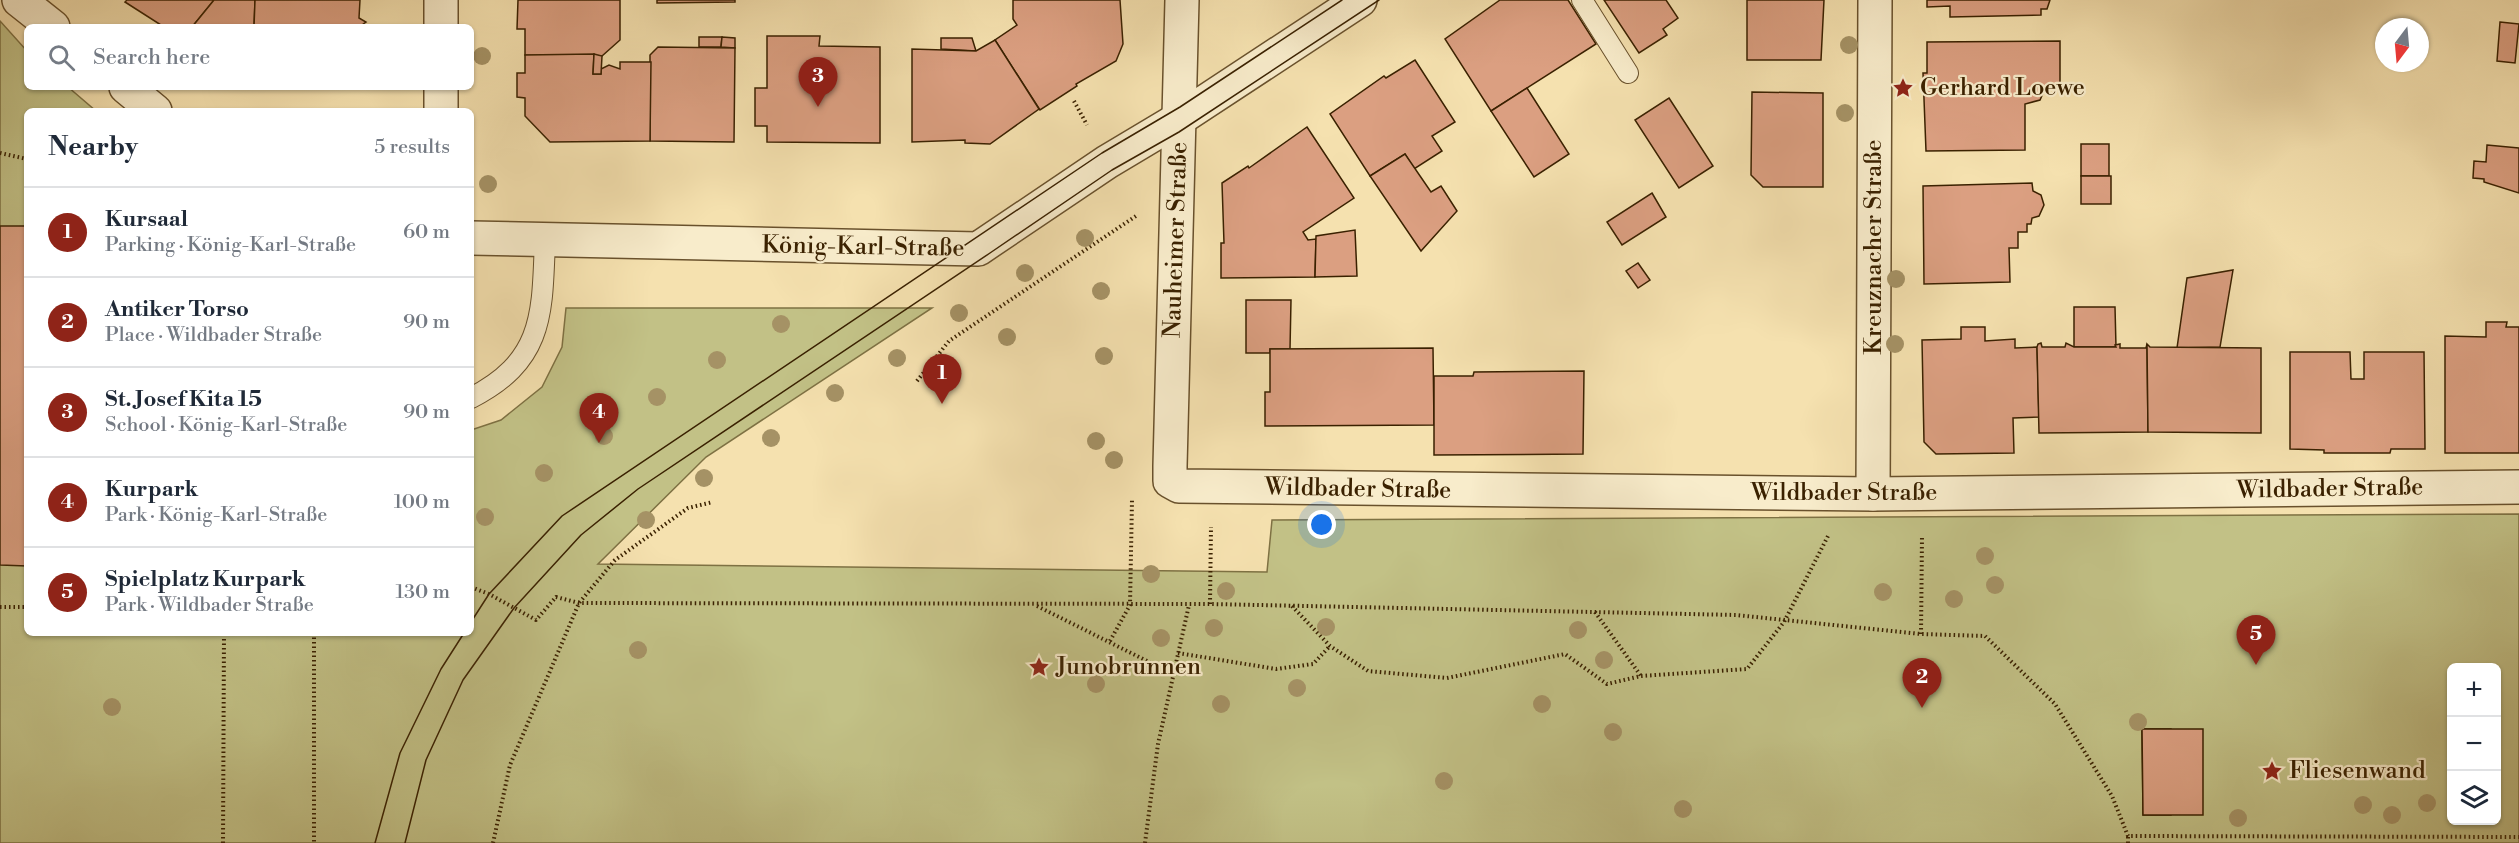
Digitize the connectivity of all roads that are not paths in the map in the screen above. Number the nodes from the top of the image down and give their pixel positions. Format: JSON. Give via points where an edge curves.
{"nodes":[{"id":1,"x":19,"y":0,"type":"edge"},
{"id":2,"x":441,"y":0,"type":"edge"},
{"id":3,"x":1182,"y":0,"type":"edge"},
{"id":4,"x":1360,"y":0,"type":"edge"},
{"id":5,"x":1582,"y":0,"type":"edge"},
{"id":6,"x":1875,"y":0,"type":"edge"},
{"id":7,"x":48,"y":24,"type":"edge"},
{"id":8,"x":441,"y":24,"type":"edge"},
{"id":9,"x":1628,"y":73,"type":"dead end"},
{"id":10,"x":130,"y":90,"type":"edge"},
{"id":11,"x":441,"y":90,"type":"edge"},
{"id":12,"x":151,"y":108,"type":"edge"},
{"id":13,"x":441,"y":108,"type":"edge"},
{"id":14,"x":1179,"y":119,"type":"junction"},
{"id":15,"x":474,"y":238,"type":"edge"},
{"id":16,"x":545,"y":239,"type":"junction"},
{"id":17,"x":474,"y":396,"type":"edge"},
{"id":18,"x":1170,"y":481,"type":"joint"},
{"id":19,"x":2519,"y":487,"type":"edge"},
{"id":20,"x":1873,"y":494,"type":"junction"}],
"edges":[{"from":1,"to":7,"type":"street"},
{"from":2,"to":8,"type":"street"},
{"from":3,"to":14,"type":"street","name":"Nauheimer Straße"},
{"from":4,"to":14,"type":"street","name":"König-Karl-Straße"},
{"from":5,"to":9,"type":"lane"},
{"from":6,"to":20,"type":"street","name":"Kreuznacher Straße"},
{"from":10,"to":12,"type":"street"},
{"from":11,"to":13,"type":"street"},
{"from":14,"to":16,"type":"street","name":"König-Karl-Straße","via":[[978,249]]},
{"from":14,"to":18,"type":"street","name":"Nauheimer Straße"},
{"from":15,"to":16,"type":"street","name":"König-Karl-Straße"},
{"from":16,"to":17,"type":"lane","via":[[543,297],[530,348],[514,368]]},
{"from":18,"to":20,"type":"street","name":"Wildbader Straße","via":[[1179,486],[1211,488]]},
{"from":19,"to":20,"type":"street","name":"Wildbader Straße"}]}
